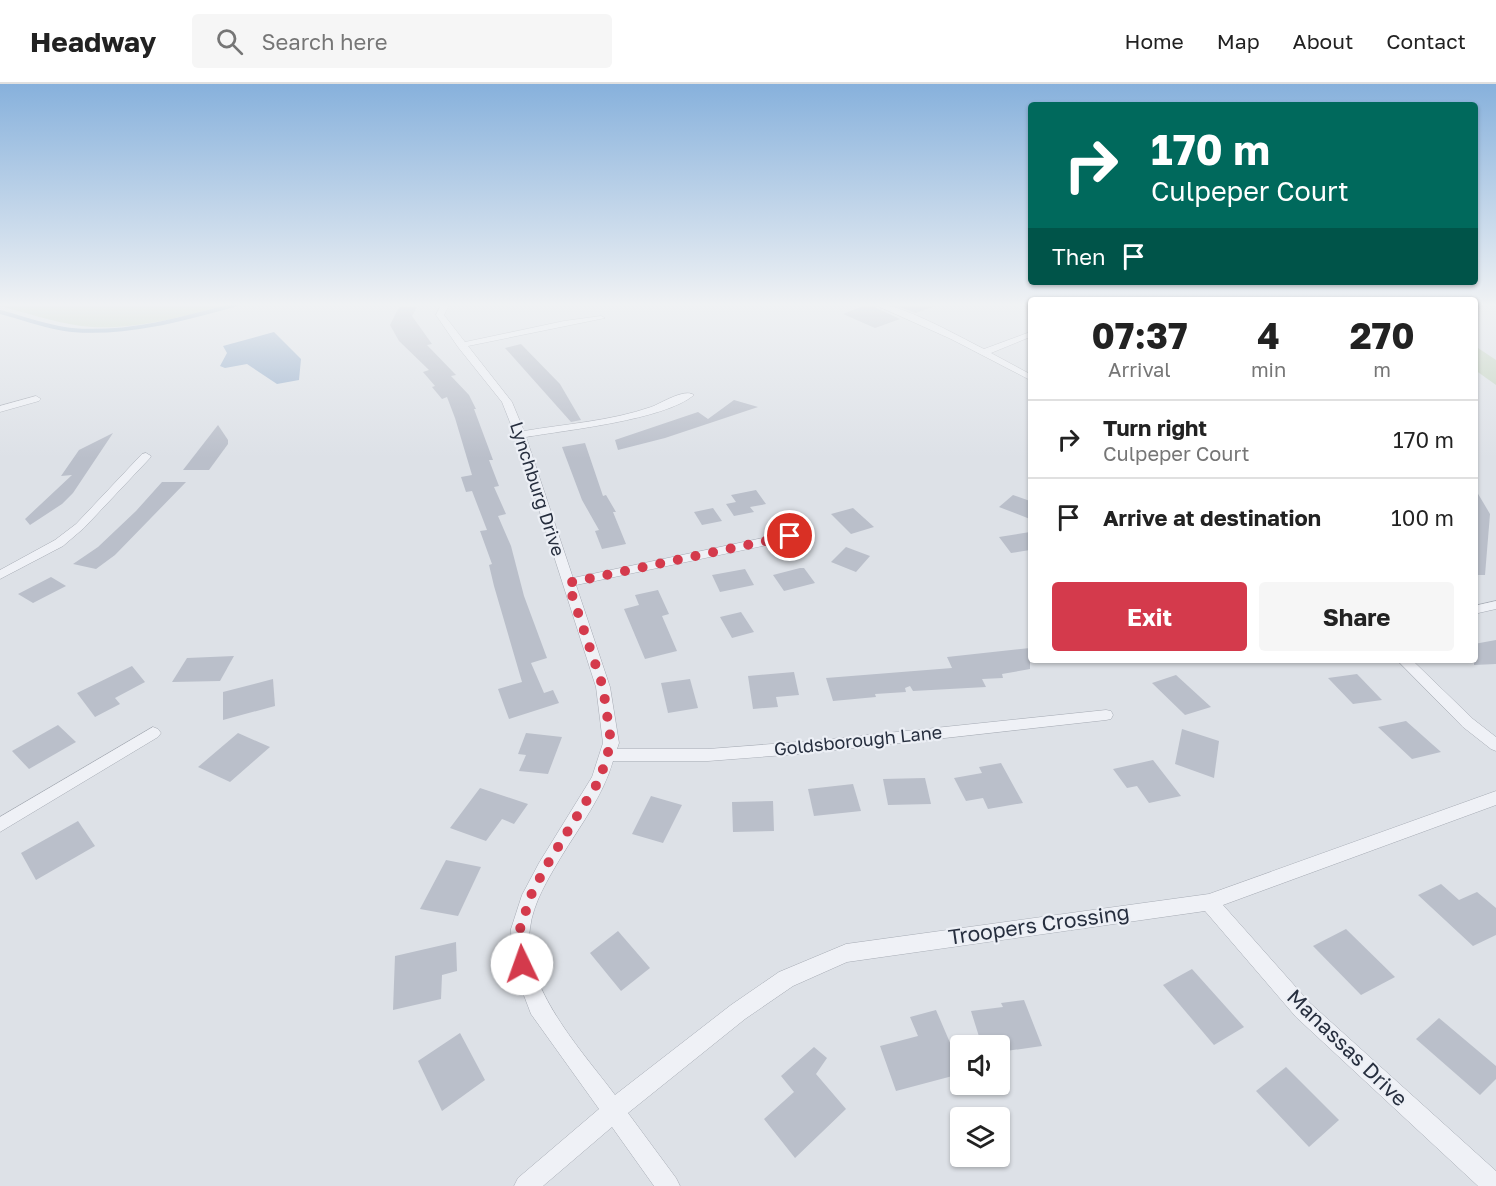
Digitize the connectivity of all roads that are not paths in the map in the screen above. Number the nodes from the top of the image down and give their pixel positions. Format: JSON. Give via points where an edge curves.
{"nodes":[{"id":1,"x":469,"y":354,"type":"edge"},
{"id":2,"x":989,"y":354,"type":"edge"},
{"id":3,"x":1028,"y":376,"type":"edge"},
{"id":4,"x":689,"y":395,"type":"dead end"},
{"id":5,"x":36,"y":399,"type":"dead end"},
{"id":6,"x":0,"y":409,"type":"edge"},
{"id":7,"x":520,"y":435,"type":"junction"},
{"id":8,"x":146,"y":456,"type":"dead end"},
{"id":9,"x":790,"y":536,"type":"dead end"},
{"id":10,"x":0,"y":575,"type":"edge"},
{"id":11,"x":568,"y":583,"type":"junction"},
{"id":12,"x":1496,"y":605,"type":"edge"},
{"id":13,"x":1478,"y":609,"type":"edge"},
{"id":14,"x":1407,"y":663,"type":"edge"},
{"id":15,"x":1106,"y":715,"type":"dead end"},
{"id":16,"x":153,"y":733,"type":"dead end"},
{"id":17,"x":1496,"y":745,"type":"edge"},
{"id":18,"x":609,"y":755,"type":"junction"},
{"id":19,"x":1496,"y":798,"type":"edge"},
{"id":20,"x":0,"y":825,"type":"edge"},
{"id":21,"x":1209,"y":902,"type":"junction"},
{"id":22,"x":614,"y":1110,"type":"junction"},
{"id":23,"x":526,"y":1186,"type":"edge"},
{"id":24,"x":668,"y":1186,"type":"edge"},
{"id":25,"x":1495,"y":1186,"type":"edge"}],
"edges":[{"from":1,"to":7,"type":"street","name":"Lynchburg Drive","via":[[507,402]]},
{"from":2,"to":3,"type":"street"},
{"from":4,"to":7,"type":"street","via":[[653,410]]},
{"from":5,"to":6,"type":"street"},
{"from":7,"to":11,"type":"street","name":"Lynchburg Drive"},
{"from":8,"to":10,"type":"street","via":[[80,526],[59,543]]},
{"from":9,"to":11,"type":"street"},
{"from":11,"to":18,"type":"street","name":"Lynchburg Drive","via":[[603,687],[611,742]]},
{"from":12,"to":13,"type":"street"},
{"from":14,"to":17,"type":"street"},
{"from":15,"to":18,"type":"street","name":"Goldsborough Lane","via":[[800,748],[708,755]]},
{"from":16,"to":20,"type":"street"},
{"from":18,"to":22,"type":"street","name":"Lynchburg Drive","via":[[600,779],[531,895],[520,929],[522,964],[538,1007]]},
{"from":19,"to":21,"type":"street","name":"Troopers Crossing"},
{"from":21,"to":22,"type":"street","name":"Troopers Crossing","via":[[846,953],[786,979]]},
{"from":21,"to":25,"type":"street","name":"Manassas Drive","via":[[1303,1010]]},
{"from":22,"to":23,"type":"street","name":"Troopers Crossing"},
{"from":22,"to":24,"type":"street","name":"Lynchburg Drive"}]}
